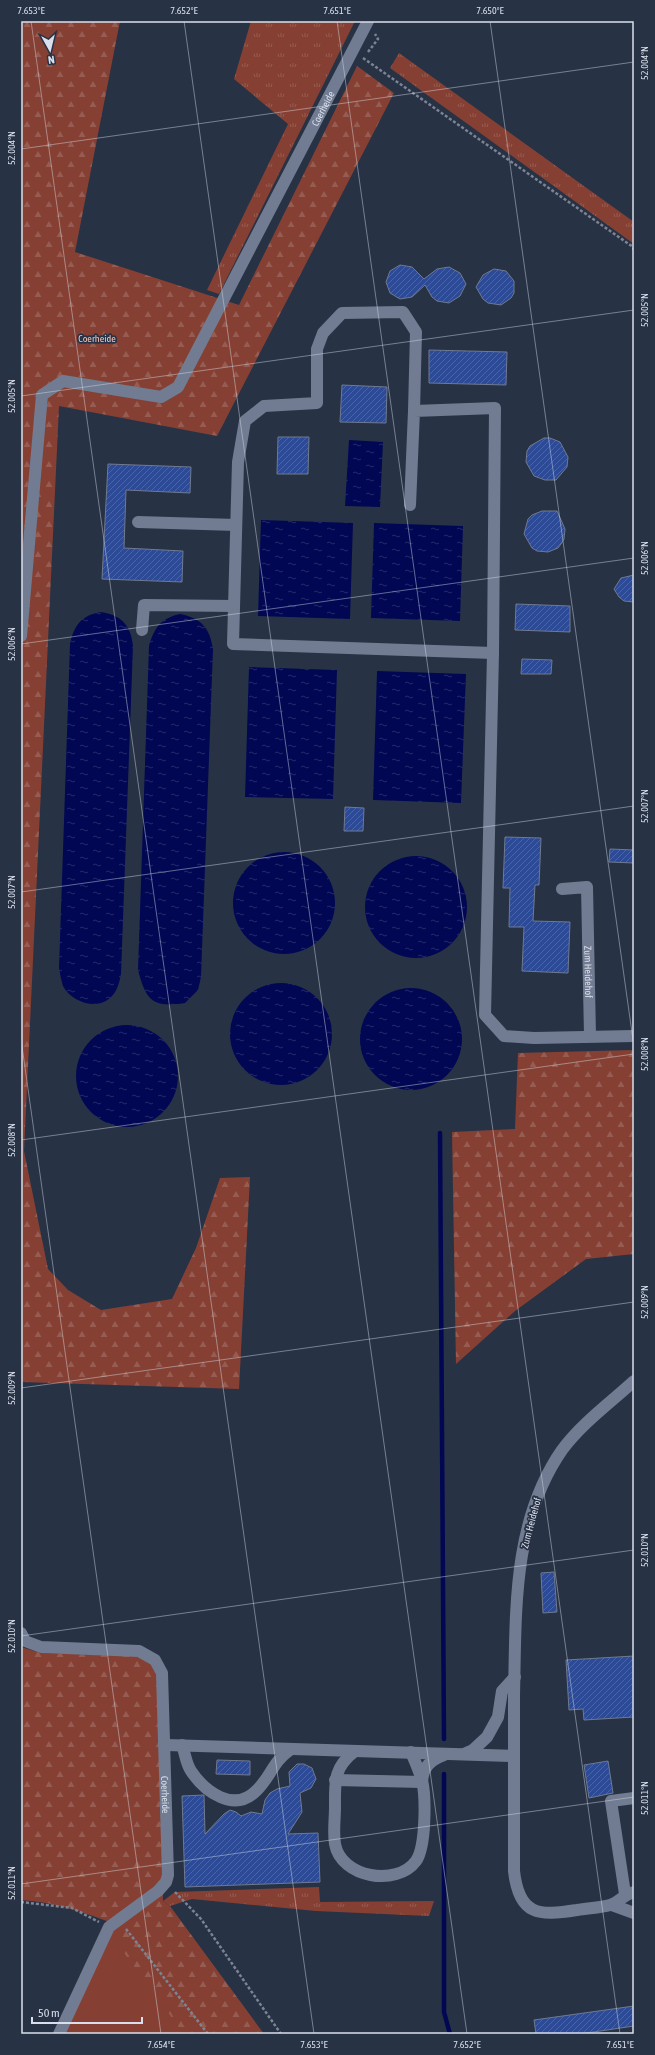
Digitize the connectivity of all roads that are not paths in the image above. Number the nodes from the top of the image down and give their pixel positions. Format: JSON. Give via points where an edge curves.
{"nodes":[{"id":1,"x":368,"y":21,"type":"edge"},
{"id":2,"x":414,"y":410,"type":"junction"},
{"id":3,"x":410,"y":505,"type":"dead end"},
{"id":4,"x":138,"y":522,"type":"dead end"},
{"id":5,"x":236,"y":525,"type":"junction"},
{"id":6,"x":234,"y":606,"type":"junction"},
{"id":7,"x":142,"y":630,"type":"dead end"},
{"id":8,"x":21,"y":636,"type":"edge"},
{"id":9,"x":493,"y":653,"type":"junction"},
{"id":10,"x":562,"y":889,"type":"dead end"},
{"id":11,"x":590,"y":1036,"type":"junction"},
{"id":12,"x":634,"y":1036,"type":"edge"},
{"id":13,"x":634,"y":1381,"type":"edge"},
{"id":14,"x":21,"y":1633,"type":"edge"},
{"id":15,"x":515,"y":1677,"type":"junction"},
{"id":16,"x":166,"y":1745,"type":"junction"},
{"id":17,"x":182,"y":1745,"type":"junction"},
{"id":18,"x":291,"y":1749,"type":"junction"},
{"id":19,"x":355,"y":1751,"type":"junction"},
{"id":20,"x":411,"y":1752,"type":"junction"},
{"id":21,"x":450,"y":1754,"type":"junction"},
{"id":22,"x":463,"y":1754,"type":"junction"},
{"id":23,"x":514,"y":1756,"type":"junction"},
{"id":24,"x":335,"y":1780,"type":"junction"},
{"id":25,"x":422,"y":1782,"type":"junction"},
{"id":26,"x":634,"y":1798,"type":"edge"},
{"id":27,"x":629,"y":1893,"type":"edge"},
{"id":28,"x":612,"y":1905,"type":"junction"},
{"id":29,"x":634,"y":1913,"type":"edge"},
{"id":30,"x":59,"y":2034,"type":"edge"}],
"edges":[{"from":1,"to":8,"type":"street","name":"Coerheide","via":[[178,387],[160,397],[63,381],[42,395]]},
{"from":2,"to":3,"type":"street"},
{"from":2,"to":5,"type":"street","via":[[416,332],[403,312],[342,313],[324,333],[317,349],[317,404],[264,406],[245,421],[238,462]]},
{"from":2,"to":9,"type":"street","via":[[495,408]]},
{"from":4,"to":5,"type":"street"},
{"from":5,"to":6,"type":"street"},
{"from":6,"to":7,"type":"street","via":[[144,605]]},
{"from":6,"to":9,"type":"street","via":[[233,644]]},
{"from":9,"to":11,"type":"street","via":[[485,1015],[504,1036]]},
{"from":10,"to":11,"type":"street","name":"Zum Heidehof","via":[[587,887]]},
{"from":11,"to":12,"type":"street"},
{"from":13,"to":15,"type":"street","name":"Zum Heidehof","via":[[573,1436],[547,1476],[535,1502],[519,1571]]},
{"from":14,"to":16,"type":"street","name":"Coerheide","via":[[24,1641],[41,1647],[139,1651],[155,1660],[162,1673]]},
{"from":15,"to":22,"type":"street","via":[[502,1690],[498,1717],[487,1737],[473,1750]]},
{"from":15,"to":23,"type":"street","name":"Zum Heidehof"},
{"from":16,"to":17,"type":"street"},
{"from":16,"to":30,"type":"street","name":"Coerheide","via":[[166,1882],[158,1891],[114,1923]]},
{"from":17,"to":18,"type":"street"},
{"from":17,"to":18,"type":"street","via":[[190,1770],[205,1787],[219,1797],[230,1800],[248,1799],[258,1790],[277,1760]]},
{"from":18,"to":19,"type":"street"},
{"from":19,"to":20,"type":"street"},
{"from":19,"to":24,"type":"street","via":[[344,1759]]},
{"from":20,"to":21,"type":"street"},
{"from":20,"to":25,"type":"street"},
{"from":21,"to":22,"type":"street"},
{"from":21,"to":25,"type":"street","via":[[437,1757],[429,1763],[423,1772]]},
{"from":22,"to":23,"type":"street"},
{"from":23,"to":28,"type":"street","name":"Zum Heidehof","via":[[514,1871],[517,1888],[524,1902],[531,1909],[546,1914]]},
{"from":24,"to":25,"type":"street"},
{"from":24,"to":25,"type":"street","via":[[335,1844],[339,1854],[355,1871],[378,1875],[404,1871],[421,1853]]},
{"from":26,"to":27,"type":"street","via":[[611,1801]]},
{"from":27,"to":28,"type":"street"},
{"from":28,"to":29,"type":"street"}]}
